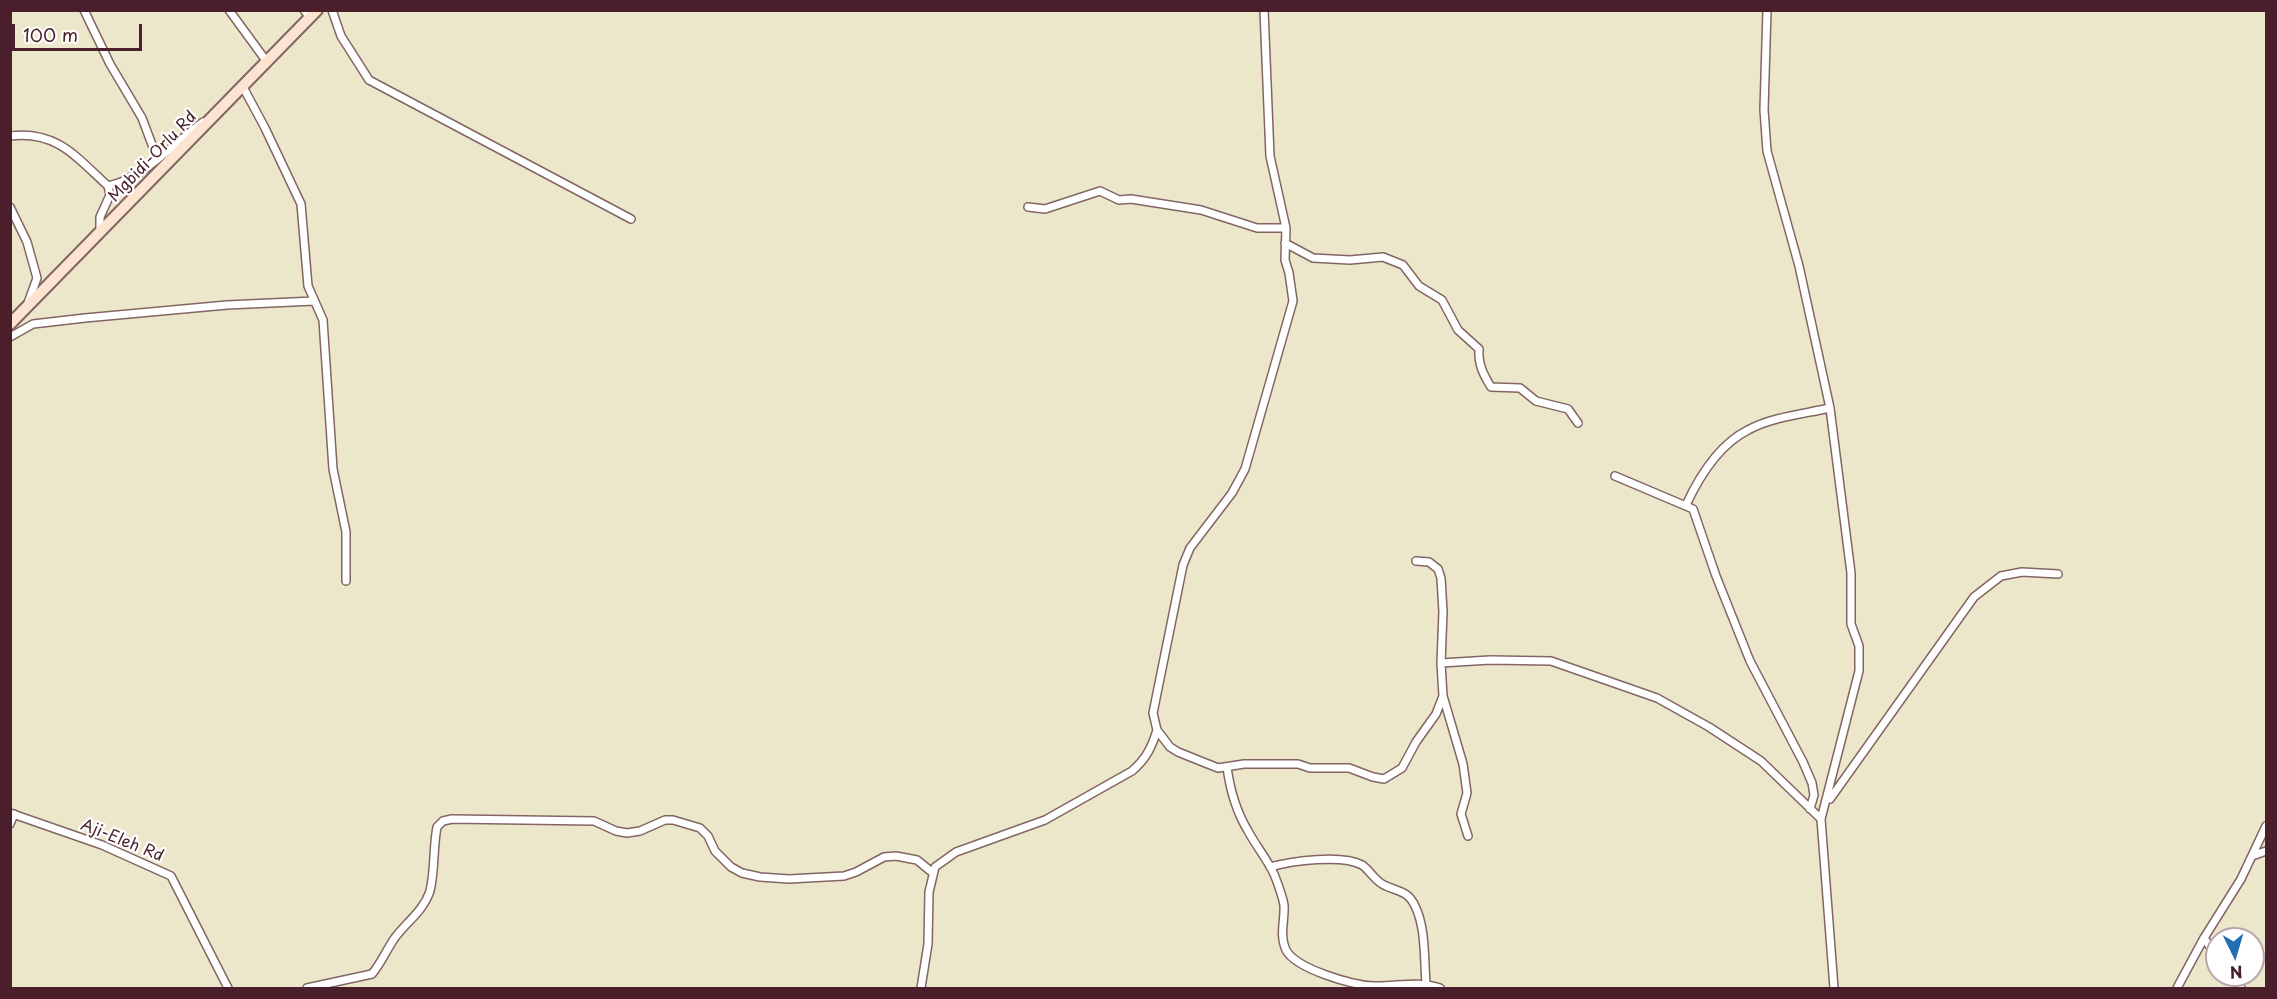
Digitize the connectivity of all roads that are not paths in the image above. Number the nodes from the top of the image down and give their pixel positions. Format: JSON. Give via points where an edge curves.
{"nodes":[{"id":1,"x":84,"y":10,"type":"edge"},
{"id":2,"x":229,"y":10,"type":"edge"},
{"id":3,"x":332,"y":10,"type":"edge"},
{"id":4,"x":1264,"y":10,"type":"edge"},
{"id":5,"x":1767,"y":10,"type":"edge"},
{"id":6,"x":310,"y":13,"type":"edge"},
{"id":7,"x":267,"y":62,"type":"junction"},
{"id":8,"x":243,"y":87,"type":"junction"},
{"id":9,"x":222,"y":108,"type":"junction"},
{"id":10,"x":10,"y":136,"type":"edge"},
{"id":11,"x":157,"y":158,"type":"junction"},
{"id":12,"x":108,"y":186,"type":"junction"},
{"id":13,"x":10,"y":207,"type":"edge"},
{"id":14,"x":1028,"y":207,"type":"dead end"},
{"id":15,"x":631,"y":219,"type":"dead end"},
{"id":16,"x":1286,"y":228,"type":"junction"},
{"id":17,"x":100,"y":233,"type":"junction"},
{"id":18,"x":1285,"y":243,"type":"junction"},
{"id":19,"x":314,"y":301,"type":"junction"},
{"id":20,"x":26,"y":308,"type":"junction"},
{"id":21,"x":10,"y":324,"type":"edge"},
{"id":22,"x":10,"y":337,"type":"edge"},
{"id":23,"x":1830,"y":408,"type":"junction"},
{"id":24,"x":1578,"y":423,"type":"dead end"},
{"id":25,"x":1616,"y":476,"type":"dead end"},
{"id":26,"x":1686,"y":505,"type":"junction"},
{"id":27,"x":1416,"y":561,"type":"dead end"},
{"id":28,"x":2058,"y":574,"type":"dead end"},
{"id":29,"x":346,"y":581,"type":"dead end"},
{"id":30,"x":1441,"y":663,"type":"junction"},
{"id":31,"x":1443,"y":696,"type":"junction"},
{"id":32,"x":1157,"y":730,"type":"junction"},
{"id":33,"x":1227,"y":767,"type":"junction"},
{"id":34,"x":1825,"y":805,"type":"junction"},
{"id":35,"x":1810,"y":809,"type":"junction"},
{"id":36,"x":12,"y":814,"type":"edge"},
{"id":37,"x":1821,"y":819,"type":"junction"},
{"id":38,"x":10,"y":824,"type":"edge"},
{"id":39,"x":2266,"y":826,"type":"edge"},
{"id":40,"x":1468,"y":836,"type":"dead end"},
{"id":41,"x":2266,"y":851,"type":"edge"},
{"id":42,"x":2252,"y":856,"type":"junction"},
{"id":43,"x":1270,"y":867,"type":"junction"},
{"id":44,"x":933,"y":873,"type":"junction"},
{"id":45,"x":2204,"y":938,"type":"joint"},
{"id":46,"x":1426,"y":984,"type":"junction"},
{"id":47,"x":228,"y":988,"type":"edge"},
{"id":48,"x":307,"y":988,"type":"edge"},
{"id":49,"x":921,"y":988,"type":"edge"},
{"id":50,"x":1440,"y":988,"type":"edge"},
{"id":51,"x":1834,"y":988,"type":"edge"},
{"id":52,"x":2177,"y":988,"type":"edge"}],
"edges":[{"from":1,"to":11,"type":"street","via":[[142,118]]},
{"from":2,"to":7,"type":"street"},
{"from":3,"to":15,"type":"street","via":[[341,36],[369,80]]},
{"from":4,"to":16,"type":"street","via":[[1270,156]]},
{"from":5,"to":23,"type":"street","via":[[1767,151]]},
{"from":6,"to":7,"type":"main road","name":"Mgbidi-Orlu Rd"},
{"from":7,"to":8,"type":"main road","name":"Mgbidi-Orlu Rd"},
{"from":8,"to":9,"type":"main road","name":"Mgbidi-Orlu Rd"},
{"from":8,"to":19,"type":"street","via":[[301,204],[308,286]]},
{"from":9,"to":11,"type":"street"},
{"from":9,"to":17,"type":"main road","name":"Mgbidi-Orlu Rd"},
{"from":10,"to":12,"type":"street","via":[[49,138]]},
{"from":11,"to":12,"type":"street","via":[[121,184]]},
{"from":12,"to":17,"type":"street","via":[[110,195],[100,217]]},
{"from":13,"to":20,"type":"street","via":[[27,242],[37,278]]},
{"from":14,"to":16,"type":"street","via":[[1045,209],[1100,191],[1119,200],[1201,210],[1257,228]]},
{"from":16,"to":18,"type":"street"},
{"from":17,"to":20,"type":"main road","name":"Mgbidi-Orlu Rd"},
{"from":18,"to":24,"type":"street","via":[[1313,258],[1383,257],[1403,265],[1419,286],[1442,300],[1458,330],[1479,349],[1480,366],[1491,387],[1521,388],[1536,401],[1568,409]]},
{"from":18,"to":32,"type":"street","via":[[1293,301],[1245,469],[1232,493],[1190,548],[1183,565],[1153,713]]},
{"from":19,"to":22,"type":"street","via":[[227,305],[33,324]]},
{"from":19,"to":29,"type":"street","via":[[323,320],[333,469],[346,532]]},
{"from":20,"to":21,"type":"main road","name":"Mgbidi-Orlu Rd"},
{"from":23,"to":26,"type":"street","via":[[1771,421],[1740,435],[1714,459]]},
{"from":23,"to":34,"type":"street","via":[[1851,573],[1851,624],[1860,658]]},
{"from":25,"to":26,"type":"street"},
{"from":26,"to":35,"type":"street","via":[[1693,508],[1750,661],[1803,762],[1814,795]]},
{"from":27,"to":30,"type":"street","via":[[1430,562],[1441,578]]},
{"from":28,"to":34,"type":"street","via":[[2022,572],[2001,576],[1974,597]]},
{"from":30,"to":31,"type":"street"},
{"from":30,"to":35,"type":"street","via":[[1551,661],[1658,698],[1761,761]]},
{"from":31,"to":33,"type":"street","via":[[1402,768],[1384,779],[1349,768],[1288,764]]},
{"from":31,"to":40,"type":"street","via":[[1463,764],[1467,793],[1461,814]]},
{"from":32,"to":33,"type":"street","via":[[1178,752],[1218,768]]},
{"from":32,"to":44,"type":"street","via":[[1143,762],[1132,771],[1045,820],[956,852],[942,860]]},
{"from":33,"to":43,"type":"street","via":[[1238,812]]},
{"from":34,"to":37,"type":"street"},
{"from":35,"to":37,"type":"street"},
{"from":36,"to":38,"type":"street"},
{"from":36,"to":47,"type":"street","name":"Aji-Eleh Rd","via":[[102,845],[171,876]]},
{"from":37,"to":51,"type":"street"},
{"from":39,"to":42,"type":"street"},
{"from":41,"to":42,"type":"street"},
{"from":42,"to":45,"type":"street"},
{"from":43,"to":46,"type":"street","via":[[1284,906],[1282,931],[1291,957],[1340,979],[1372,986]]},
{"from":43,"to":46,"type":"street","via":[[1353,862],[1385,886],[1404,892],[1416,908]]},
{"from":44,"to":48,"type":"street","via":[[917,860],[896,856],[884,857],[844,876],[760,877],[731,867],[700,828],[673,820],[627,833],[594,821],[452,819],[437,826],[425,904],[394,939],[372,974]]},
{"from":44,"to":49,"type":"street"},
{"from":45,"to":52,"type":"street"},
{"from":46,"to":50,"type":"street"}]}
